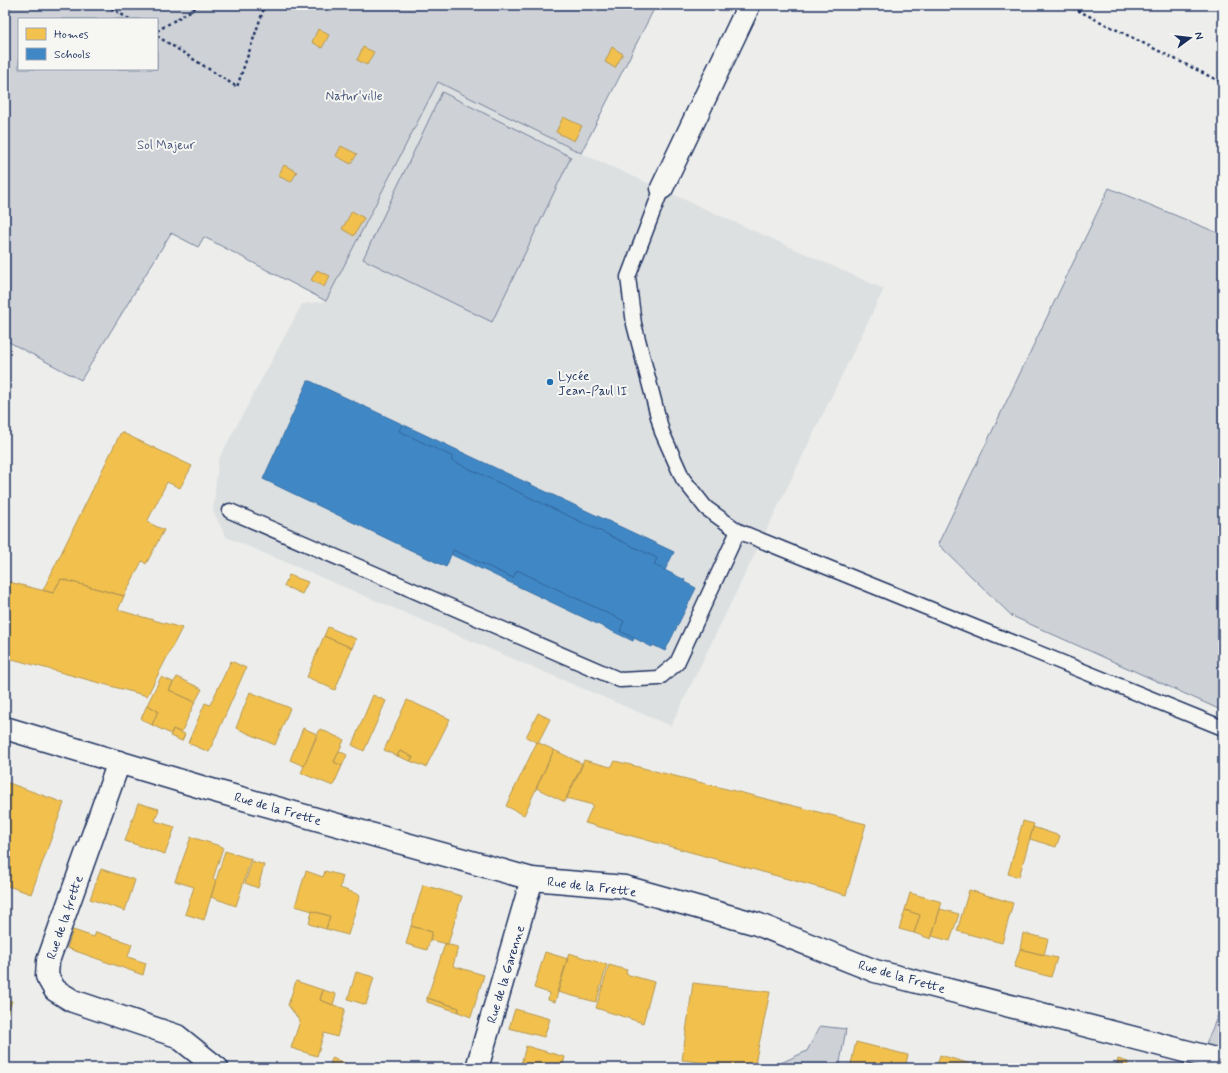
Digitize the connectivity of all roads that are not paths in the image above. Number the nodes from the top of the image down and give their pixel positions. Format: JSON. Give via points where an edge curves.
{"nodes":[{"id":1,"x":749,"y":5,"type":"edge"},
{"id":2,"x":662,"y":188,"type":"joint"},
{"id":3,"x":230,"y":511,"type":"dead end"},
{"id":4,"x":738,"y":531,"type":"junction"},
{"id":5,"x":5,"y":728,"type":"edge"},
{"id":6,"x":1223,"y":728,"type":"edge"},
{"id":7,"x":119,"y":762,"type":"junction"},
{"id":8,"x":532,"y":879,"type":"junction"},
{"id":9,"x":1223,"y":1061,"type":"edge"},
{"id":10,"x":217,"y":1068,"type":"edge"},
{"id":11,"x":477,"y":1068,"type":"edge"}],
"edges":[{"from":1,"to":2,"type":"street"},
{"from":2,"to":4,"type":"lane","via":[[628,277],[634,324],[662,432],[683,480],[706,508]]},
{"from":3,"to":4,"type":"lane","via":[[620,680],[659,678],[677,663]]},
{"from":4,"to":6,"type":"lane"},
{"from":5,"to":7,"type":"street","name":"Rue de la Frette"},
{"from":7,"to":8,"type":"street","name":"Rue de la Frette"},
{"from":7,"to":10,"type":"street","name":"Rue de la frette","via":[[48,961],[47,976],[56,990],[73,1001],[177,1036]]},
{"from":8,"to":9,"type":"street","name":"Rue de la Frette","via":[[625,888],[758,924],[875,971]]},
{"from":8,"to":11,"type":"street","name":"Rue de la Garenne"}]}
